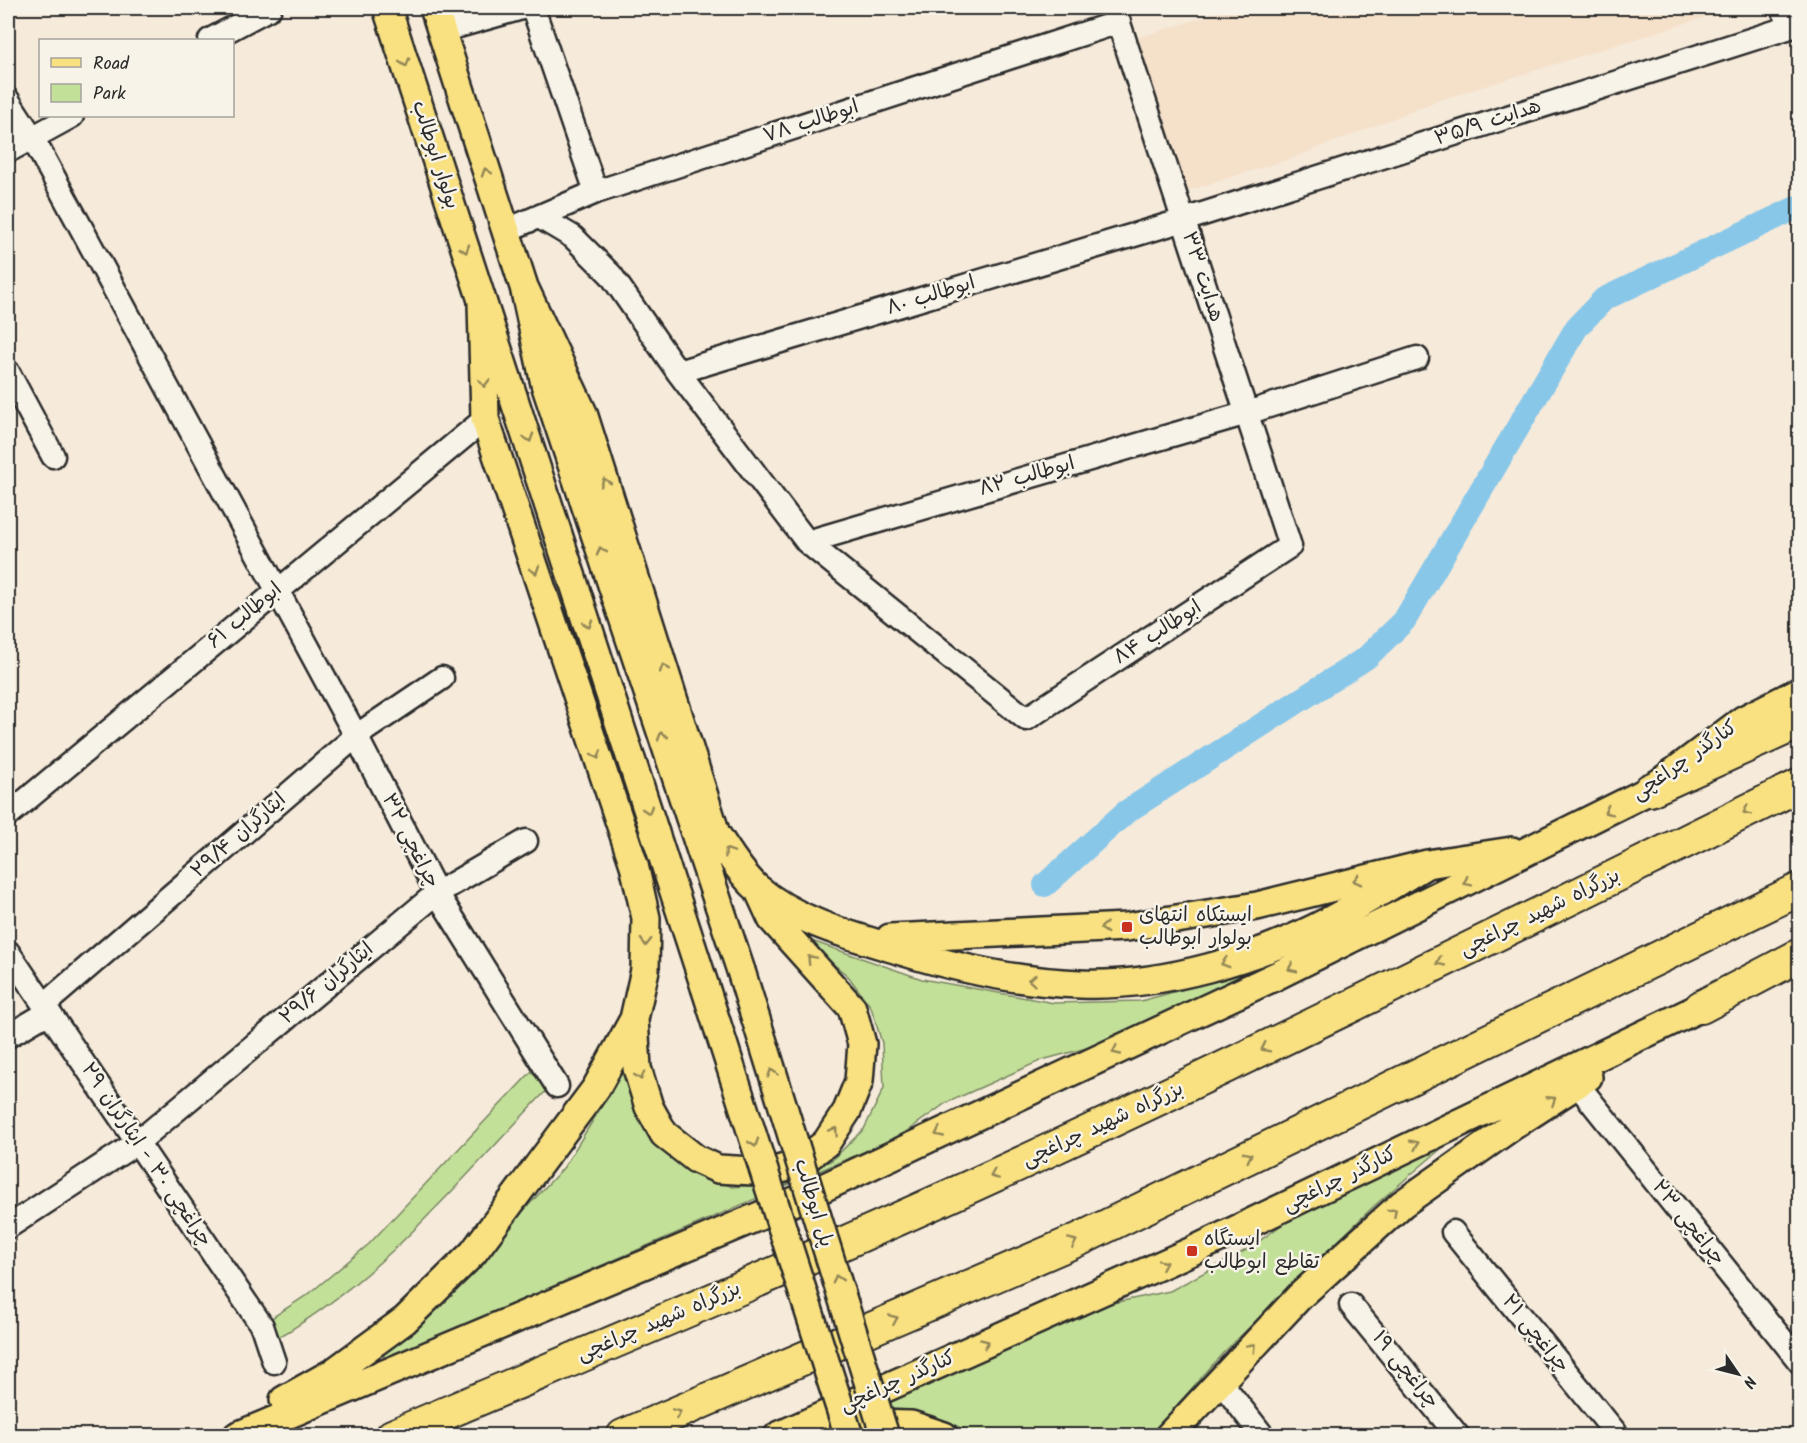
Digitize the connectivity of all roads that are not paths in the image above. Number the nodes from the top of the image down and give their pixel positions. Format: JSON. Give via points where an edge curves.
{"nodes":[{"id":1,"x":270,"y":8,"type":"edge"},
{"id":2,"x":387,"y":8,"type":"edge"},
{"id":3,"x":522,"y":8,"type":"edge"},
{"id":4,"x":533,"y":8,"type":"edge"},
{"id":5,"x":1117,"y":15,"type":"edge"},
{"id":6,"x":438,"y":19,"type":"edge"},
{"id":7,"x":1791,"y":19,"type":"edge"},
{"id":8,"x":212,"y":39,"type":"edge"},
{"id":9,"x":8,"y":100,"type":"edge"},
{"id":10,"x":70,"y":117,"type":"edge"},
{"id":11,"x":32,"y":138,"type":"junction"},
{"id":12,"x":8,"y":151,"type":"edge"},
{"id":13,"x":596,"y":192,"type":"junction"},
{"id":14,"x":541,"y":218,"type":"junction"},
{"id":15,"x":1184,"y":220,"type":"junction"},
{"id":16,"x":505,"y":231,"type":"junction"},
{"id":17,"x":524,"y":287,"type":"junction"},
{"id":18,"x":482,"y":303,"type":"junction"},
{"id":19,"x":1417,"y":358,"type":"dead end"},
{"id":20,"x":8,"y":372,"type":"edge"},
{"id":21,"x":678,"y":372,"type":"junction"},
{"id":22,"x":1247,"y":413,"type":"junction"},
{"id":23,"x":485,"y":419,"type":"junction"},
{"id":24,"x":53,"y":456,"type":"dead end"},
{"id":25,"x":807,"y":542,"type":"junction"},
{"id":26,"x":1290,"y":546,"type":"joint"},
{"id":27,"x":276,"y":590,"type":"junction"},
{"id":28,"x":442,"y":678,"type":"dead end"},
{"id":29,"x":1800,"y":691,"type":"edge"},
{"id":30,"x":1800,"y":722,"type":"edge"},
{"id":31,"x":356,"y":736,"type":"junction"},
{"id":32,"x":1800,"y":785,"type":"edge"},
{"id":33,"x":1650,"y":790,"type":"junction"},
{"id":34,"x":8,"y":815,"type":"edge"},
{"id":35,"x":526,"y":841,"type":"dead end"},
{"id":36,"x":1538,"y":847,"type":"junction"},
{"id":37,"x":1427,"y":864,"type":"junction"},
{"id":38,"x":757,"y":888,"type":"junction"},
{"id":39,"x":1800,"y":889,"type":"edge"},
{"id":40,"x":437,"y":893,"type":"junction"},
{"id":41,"x":841,"y":933,"type":"junction"},
{"id":42,"x":8,"y":952,"type":"edge"},
{"id":43,"x":1800,"y":955,"type":"edge"},
{"id":44,"x":1800,"y":969,"type":"edge"},
{"id":45,"x":1701,"y":1007,"type":"junction"},
{"id":46,"x":46,"y":1008,"type":"junction"},
{"id":47,"x":634,"y":1018,"type":"junction"},
{"id":48,"x":8,"y":1036,"type":"edge"},
{"id":49,"x":1577,"y":1084,"type":"junction"},
{"id":50,"x":557,"y":1086,"type":"dead end"},
{"id":51,"x":138,"y":1142,"type":"junction"},
{"id":52,"x":8,"y":1227,"type":"edge"},
{"id":53,"x":1453,"y":1232,"type":"dead end"},
{"id":54,"x":1351,"y":1305,"type":"dead end"},
{"id":55,"x":274,"y":1362,"type":"dead end"},
{"id":56,"x":1800,"y":1362,"type":"edge"},
{"id":57,"x":1220,"y":1381,"type":"junction"},
{"id":58,"x":221,"y":1436,"type":"edge"},
{"id":59,"x":237,"y":1436,"type":"edge"},
{"id":60,"x":392,"y":1436,"type":"edge"},
{"id":61,"x":623,"y":1436,"type":"edge"},
{"id":62,"x":778,"y":1436,"type":"edge"},
{"id":63,"x":848,"y":1436,"type":"edge"},
{"id":64,"x":885,"y":1436,"type":"edge"},
{"id":65,"x":944,"y":1436,"type":"edge"},
{"id":66,"x":1169,"y":1436,"type":"edge"},
{"id":67,"x":1263,"y":1436,"type":"edge"},
{"id":68,"x":1458,"y":1436,"type":"edge"},
{"id":69,"x":1618,"y":1436,"type":"edge"}],
"edges":[{"from":1,"to":8,"type":"street"},
{"from":2,"to":18,"type":"main road","name":"بولوار ابوطالب","one_way":true},
{"from":3,"to":6,"type":"street"},
{"from":4,"to":13,"type":"street"},
{"from":5,"to":13,"type":"street","name":"ابوطالب ۷۸"},
{"from":5,"to":15,"type":"street","name":"هدایت ۳۳"},
{"from":16,"to":6,"type":"main road","one_way":true},
{"from":7,"to":15,"type":"street","name":"هدایت ۳۵/۹"},
{"from":9,"to":11,"type":"street","name":"چراغچی ۳۲"},
{"from":10,"to":11,"type":"street"},
{"from":11,"to":12,"type":"street"},
{"from":11,"to":27,"type":"street","name":"چراغچی ۳۲"},
{"from":13,"to":14,"type":"street","name":"ابوطالب ۷۸"},
{"from":14,"to":16,"type":"street","name":"ابوطالب ۷۸"},
{"from":14,"to":21,"type":"street","via":[[573,237],[610,275]]},
{"from":15,"to":21,"type":"street","name":"ابوطالب ۸۰"},
{"from":15,"to":22,"type":"street","name":"هدایت ۳۳"},
{"from":16,"to":17,"type":"main road"},
{"from":38,"to":17,"type":"main road","one_way":true,"via":[[716,834],[583,413]]},
{"from":64,"to":17,"type":"main road","name":"پل ابوطالب","one_way":true,"bridge":true,"via":[[741,971],[545,384]]},
{"from":18,"to":23,"type":"main road","one_way":true},
{"from":18,"to":63,"type":"main road","name":"پل ابوطالب","one_way":true,"bridge":true},
{"from":19,"to":22,"type":"street","name":"ابوطالب ۸۲"},
{"from":20,"to":24,"type":"street"},
{"from":21,"to":25,"type":"street"},
{"from":22,"to":25,"type":"street","name":"ابوطالب ۸۲"},
{"from":22,"to":26,"type":"street","name":"هدایت ۳۳"},
{"from":23,"to":27,"type":"street","name":"ابوطالب ۶۱"},
{"from":23,"to":47,"type":"main road","one_way":true,"via":[[634,865],[646,918],[645,970]]},
{"from":25,"to":26,"type":"street","name":"ابوطالب ۸۴","via":[[1026,719]]},
{"from":27,"to":31,"type":"street","name":"چراغچی ۳۲"},
{"from":27,"to":34,"type":"street","name":"ابوطالب ۶۱"},
{"from":28,"to":31,"type":"street","name":"ایثارگران ۲۹/۴"},
{"from":29,"to":33,"type":"main road","name":"کنارگذر چراغچی","via":[[1743,720]]},
{"from":30,"to":33,"type":"highway"},
{"from":31,"to":40,"type":"street","name":"چراغچی ۳۲"},
{"from":31,"to":46,"type":"street","name":"ایثارگران ۲۹/۴"},
{"from":32,"to":60,"type":"highway","name":"بزرگراه شهید چراغچی","one_way":true,"via":[[1269,1047],[1039,1155],[752,1283]]},
{"from":33,"to":36,"type":"main road","name":"کنارگذر چراغچی","one_way":true},
{"from":35,"to":40,"type":"street","name":"ایثارگران ۲۹/۶"},
{"from":36,"to":37,"type":"main road"},
{"from":36,"to":59,"type":"main road","name":"کنارگذر چراغچی","one_way":true,"via":[[1276,976],[795,1201]]},
{"from":37,"to":41,"type":"main road","one_way":true,"via":[[1257,906],[1127,927],[903,940]]},
{"from":37,"to":41,"type":"main road","one_way":true,"via":[[1328,922],[1262,951],[1204,969],[1148,979],[1082,984],[1012,978],[920,957]]},
{"from":38,"to":41,"type":"main road","via":[[794,913]]},
{"from":47,"to":38,"type":"main road","one_way":true,"via":[[637,1068],[649,1107],[664,1134],[696,1158],[718,1169],[772,1172],[800,1163],[826,1143],[848,1112],[859,1081],[862,1044],[852,1008],[772,919]]},
{"from":61,"to":39,"type":"highway","one_way":true,"via":[[1080,1239]]},
{"from":40,"to":50,"type":"street","name":"چراغچی ۳۲"},
{"from":40,"to":51,"type":"street","name":"ایثارگران ۲۹/۶"},
{"from":42,"to":46,"type":"street","name":"چراغچی ۳۰ - ایثارگران ۲۹"},
{"from":43,"to":45,"type":"highway"},
{"from":44,"to":45,"type":"main road"},
{"from":45,"to":49,"type":"main road"},
{"from":62,"to":45,"type":"main road","name":"کنارگذر چراغچی","one_way":true,"via":[[1192,1251]]},
{"from":46,"to":48,"type":"street","name":"ایثارگران ۲۹/۴"},
{"from":46,"to":51,"type":"street","name":"چراغچی ۳۰ - ایثارگران ۲۹"},
{"from":47,"to":58,"type":"main road","via":[[596,1088],[473,1253],[405,1320],[343,1365]]},
{"from":49,"to":56,"type":"street","name":"چراغچی ۲۳"},
{"from":57,"to":49,"type":"main road","one_way":true,"via":[[1300,1296],[1402,1204]]},
{"from":51,"to":52,"type":"street","name":"ایثارگران ۲۹/۶"},
{"from":51,"to":55,"type":"street","name":"چراغچی ۳۰ - ایثارگران ۲۹","via":[[262,1326]]},
{"from":53,"to":69,"type":"street","name":"چراغچی ۲۱"},
{"from":54,"to":68,"type":"street","name":"چراغچی ۱۹"},
{"from":57,"to":66,"type":"main road"},
{"from":57,"to":67,"type":"street"},
{"from":63,"to":65,"type":"main road","via":[[869,1424],[911,1425]]}]}
